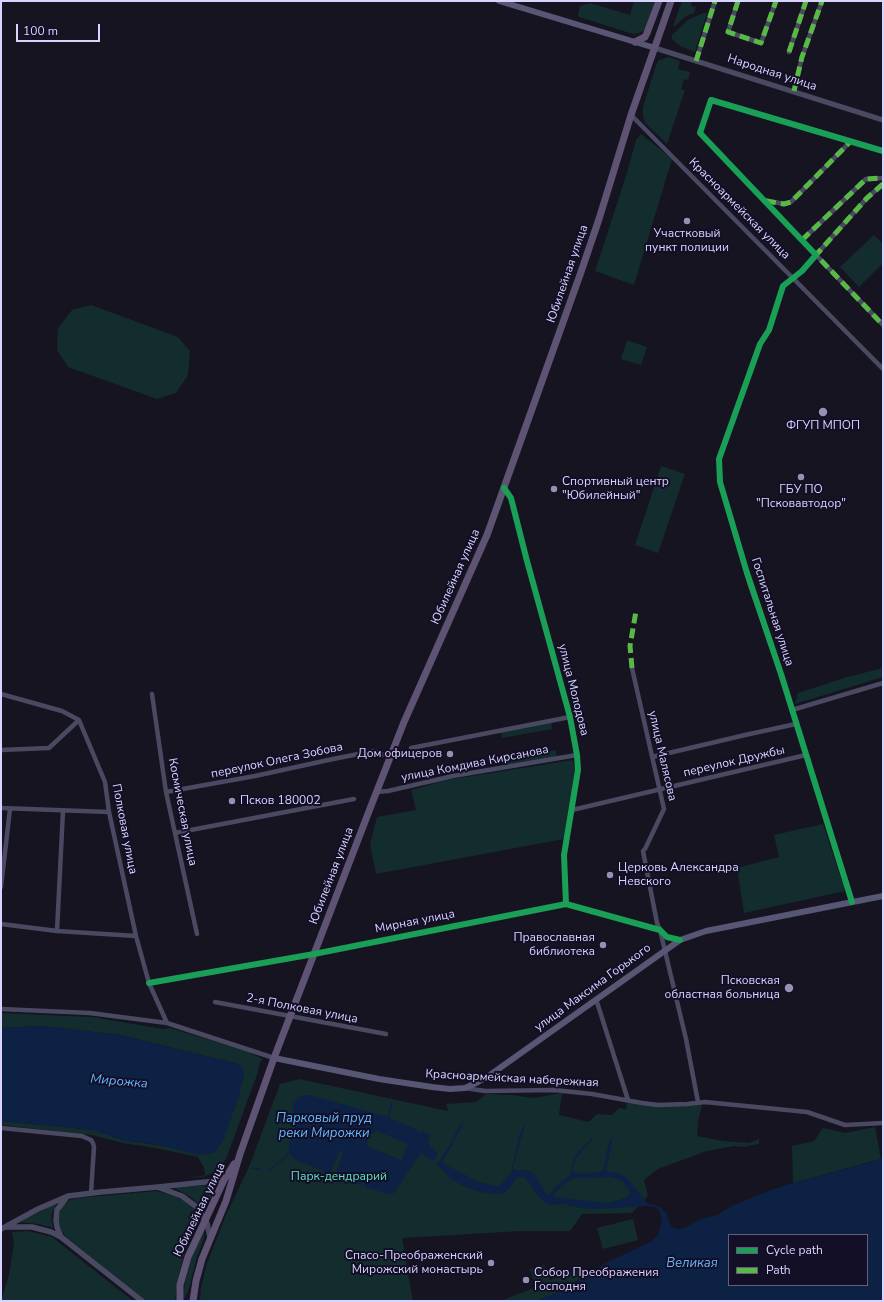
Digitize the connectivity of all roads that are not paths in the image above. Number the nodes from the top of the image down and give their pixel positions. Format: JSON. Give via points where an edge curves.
{"nodes":[{"id":1,"x":499,"y":1,"type":"edge"},
{"id":2,"x":659,"y":1,"type":"edge"},
{"id":3,"x":671,"y":1,"type":"edge"},
{"id":4,"x":715,"y":1,"type":"edge"},
{"id":5,"x":738,"y":1,"type":"edge"},
{"id":6,"x":776,"y":1,"type":"edge"},
{"id":7,"x":806,"y":1,"type":"edge"},
{"id":8,"x":822,"y":1,"type":"edge"},
{"id":9,"x":635,"y":42,"type":"junction"},
{"id":10,"x":655,"y":48,"type":"junction"},
{"id":11,"x":788,"y":52,"type":"dead end"},
{"id":12,"x":696,"y":60,"type":"junction"},
{"id":13,"x":794,"y":91,"type":"junction"},
{"id":14,"x":631,"y":115,"type":"junction"},
{"id":15,"x":883,"y":120,"type":"edge"},
{"id":16,"x":851,"y":141,"type":"junction"},
{"id":17,"x":883,"y":151,"type":"edge"},
{"id":18,"x":883,"y":178,"type":"edge"},
{"id":19,"x":883,"y":184,"type":"edge"},
{"id":20,"x":764,"y":200,"type":"junction"},
{"id":21,"x":802,"y":240,"type":"junction"},
{"id":22,"x":816,"y":255,"type":"junction"},
{"id":23,"x":793,"y":278,"type":"junction"},
{"id":24,"x":772,"y":321,"type":"tunnel mouth"},
{"id":25,"x":883,"y":325,"type":"edge"},
{"id":26,"x":769,"y":330,"type":"tunnel mouth"},
{"id":27,"x":883,"y":369,"type":"edge"},
{"id":28,"x":504,"y":488,"type":"junction"},
{"id":29,"x":632,"y":668,"type":"dead end"},
{"id":30,"x":883,"y":683,"type":"edge"},
{"id":31,"x":1,"y":694,"type":"edge"},
{"id":32,"x":152,"y":694,"type":"dead end"},
{"id":33,"x":792,"y":710,"type":"junction"},
{"id":34,"x":570,"y":717,"type":"junction"},
{"id":35,"x":79,"y":720,"type":"junction"},
{"id":36,"x":796,"y":724,"type":"junction"},
{"id":37,"x":411,"y":748,"type":"dead end"},
{"id":38,"x":1,"y":750,"type":"edge"},
{"id":39,"x":577,"y":755,"type":"junction"},
{"id":40,"x":806,"y":755,"type":"junction"},
{"id":41,"x":652,"y":756,"type":"junction"},
{"id":42,"x":390,"y":757,"type":"junction"},
{"id":43,"x":659,"y":790,"type":"junction"},
{"id":44,"x":166,"y":792,"type":"junction"},
{"id":45,"x":376,"y":792,"type":"junction"},
{"id":46,"x":354,"y":799,"type":"dead end"},
{"id":47,"x":1,"y":808,"type":"edge"},
{"id":48,"x":10,"y":809,"type":"junction"},
{"id":49,"x":63,"y":810,"type":"junction"},
{"id":50,"x":572,"y":810,"type":"junction"},
{"id":51,"x":108,"y":812,"type":"junction"},
{"id":52,"x":175,"y":833,"type":"junction"},
{"id":53,"x":1,"y":887,"type":"edge"},
{"id":54,"x":883,"y":896,"type":"edge"},
{"id":55,"x":852,"y":902,"type":"junction"},
{"id":56,"x":566,"y":904,"type":"junction"},
{"id":57,"x":1,"y":924,"type":"edge"},
{"id":58,"x":660,"y":930,"type":"junction"},
{"id":59,"x":56,"y":931,"type":"junction"},
{"id":60,"x":197,"y":934,"type":"dead end"},
{"id":61,"x":136,"y":936,"type":"junction"},
{"id":62,"x":680,"y":940,"type":"junction"},
{"id":63,"x":664,"y":950,"type":"junction"},
{"id":64,"x":314,"y":954,"type":"junction"},
{"id":65,"x":149,"y":983,"type":"junction"},
{"id":66,"x":596,"y":999,"type":"junction"},
{"id":67,"x":215,"y":1002,"type":"dead end"},
{"id":68,"x":1,"y":1010,"type":"edge"},
{"id":69,"x":290,"y":1017,"type":"junction"},
{"id":70,"x":167,"y":1023,"type":"junction"},
{"id":71,"x":386,"y":1034,"type":"dead end"},
{"id":72,"x":274,"y":1058,"type":"junction"},
{"id":73,"x":465,"y":1088,"type":"junction"},
{"id":74,"x":628,"y":1100,"type":"junction"},
{"id":75,"x":698,"y":1102,"type":"junction"},
{"id":76,"x":883,"y":1123,"type":"edge"},
{"id":77,"x":1,"y":1128,"type":"edge"},
{"id":78,"x":240,"y":1154,"type":"junction"},
{"id":79,"x":224,"y":1180,"type":"junction"},
{"id":80,"x":158,"y":1187,"type":"junction"},
{"id":81,"x":91,"y":1193,"type":"junction"},
{"id":82,"x":68,"y":1196,"type":"junction"},
{"id":83,"x":205,"y":1219,"type":"junction"},
{"id":84,"x":3,"y":1228,"type":"edge"},
{"id":85,"x":61,"y":1237,"type":"junction"},
{"id":86,"x":210,"y":1238,"type":"junction"},
{"id":87,"x":193,"y":1298,"type":"edge"},
{"id":88,"x":142,"y":1301,"type":"edge"},
{"id":89,"x":180,"y":1301,"type":"edge"},
{"id":90,"x":188,"y":1301,"type":"edge"}],
"edges":[{"from":1,"to":9,"type":"main road"},
{"from":2,"to":9,"type":"main road","via":[[645,37]]},
{"from":3,"to":10,"type":"main road","name":"Юбилейная улица"},
{"from":4,"to":12,"type":"street"},
{"from":5,"to":6,"type":"street","via":[[728,32],[761,43]]},
{"from":7,"to":11,"type":"street"},
{"from":8,"to":13,"type":"street","via":[[802,57]]},
{"from":9,"to":10,"type":"main road"},
{"from":10,"to":12,"type":"street","name":"Народная улица"},
{"from":10,"to":14,"type":"main road","name":"Юбилейная улица"},
{"from":12,"to":13,"type":"street","name":"Народная улица"},
{"from":13,"to":15,"type":"street","name":"Народная улица"},
{"from":14,"to":23,"type":"street","name":"Красноармейская улица"},
{"from":14,"to":28,"type":"main road","name":"Юбилейная улица","via":[[599,220]]},
{"from":16,"to":17,"type":"street"},
{"from":16,"to":20,"type":"street","via":[[791,202],[784,204]]},
{"from":16,"to":20,"type":"street","via":[[712,100],[700,133]]},
{"from":18,"to":21,"type":"street","via":[[866,179]]},
{"from":19,"to":22,"type":"street","via":[[867,198]]},
{"from":20,"to":21,"type":"street"},
{"from":21,"to":22,"type":"street"},
{"from":22,"to":23,"type":"street"},
{"from":22,"to":25,"type":"street"},
{"from":23,"to":24,"type":"street","via":[[784,286]]},
{"from":23,"to":27,"type":"street","name":"Красноармейская улица"},
{"from":26,"to":33,"type":"street","name":"Госпитальная улица","via":[[760,344],[719,460],[719,467],[720,482],[747,573]]},
{"from":28,"to":34,"type":"street","name":"улица Молодова","via":[[512,498]]},
{"from":28,"to":42,"type":"main road","name":"Юбилейная улица","via":[[487,535]]},
{"from":29,"to":41,"type":"street","name":"улица Малясова"},
{"from":30,"to":33,"type":"street"},
{"from":31,"to":35,"type":"street","via":[[62,711]]},
{"from":32,"to":44,"type":"street","name":"Космическая улица"},
{"from":33,"to":36,"type":"street","name":"Госпитальная улица"},
{"from":34,"to":37,"type":"street"},
{"from":34,"to":39,"type":"street","name":"улица Молодова"},
{"from":35,"to":38,"type":"street","via":[[49,748]]},
{"from":35,"to":51,"type":"street","name":"Полковая улица","via":[[104,782]]},
{"from":36,"to":40,"type":"street","name":"Госпитальная улица"},
{"from":36,"to":41,"type":"street","name":"переулок Дружбы"},
{"from":39,"to":45,"type":"street","name":"улица Комдива Кирсанова"},
{"from":39,"to":50,"type":"street","name":"улица Молодова","via":[[578,770]]},
{"from":40,"to":43,"type":"street","name":"переулок Дружбы"},
{"from":40,"to":55,"type":"street","name":"Госпитальная улица"},
{"from":41,"to":43,"type":"street","name":"улица Малясова"},
{"from":42,"to":44,"type":"street","name":"переулок Олега Зобова","via":[[374,751]]},
{"from":42,"to":45,"type":"main road","name":"Юбилейная улица"},
{"from":43,"to":50,"type":"street","name":"переулок Дружбы"},
{"from":43,"to":58,"type":"street","name":"улица Малясова","via":[[664,809],[645,849],[642,850],[656,923]]},
{"from":44,"to":52,"type":"street","name":"Космическая улица"},
{"from":45,"to":64,"type":"main road","name":"Юбилейная улица"},
{"from":46,"to":52,"type":"street"},
{"from":47,"to":48,"type":"street"},
{"from":48,"to":49,"type":"street"},
{"from":48,"to":53,"type":"street"},
{"from":49,"to":51,"type":"street"},
{"from":49,"to":59,"type":"street"},
{"from":50,"to":56,"type":"street","name":"улица Молодова","via":[[564,855]]},
{"from":51,"to":61,"type":"street","name":"Полковая улица"},
{"from":52,"to":60,"type":"street","name":"Космическая улица"},
{"from":54,"to":55,"type":"main road","name":"улица Максима Горького"},
{"from":55,"to":62,"type":"main road","name":"улица Максима Горького","via":[[706,931]]},
{"from":56,"to":58,"type":"street","name":"Мирная улица"},
{"from":56,"to":64,"type":"street","name":"Мирная улица"},
{"from":57,"to":59,"type":"street"},
{"from":58,"to":62,"type":"street","name":"Мирная улица","via":[[667,937]]},
{"from":58,"to":63,"type":"street","name":"улица Малясова"},
{"from":59,"to":61,"type":"street"},
{"from":61,"to":65,"type":"street","name":"Полковая улица"},
{"from":62,"to":63,"type":"main road","name":"улица Максима Горького"},
{"from":63,"to":66,"type":"main road","name":"улица Максима Горького"},
{"from":63,"to":75,"type":"street","name":"улица Малясова","via":[[686,1039]]},
{"from":64,"to":65,"type":"street","name":"Мирная улица"},
{"from":64,"to":69,"type":"main road","name":"Юбилейная улица"},
{"from":65,"to":70,"type":"street","name":"Полковая улица"},
{"from":66,"to":73,"type":"main road","name":"улица Максима Горького","via":[[490,1075]]},
{"from":66,"to":74,"type":"street"},
{"from":67,"to":69,"type":"street","name":"2-я Полковая улица"},
{"from":68,"to":70,"type":"street","name":"Красноармейская набережная","via":[[90,1013]]},
{"from":69,"to":71,"type":"street","name":"2-я Полковая улица"},
{"from":69,"to":72,"type":"main road","name":"Юбилейная улица"},
{"from":70,"to":72,"type":"street","name":"Красноармейская набережная"},
{"from":72,"to":73,"type":"main road","name":"Красноармейская набережная","via":[[379,1079],[450,1089]]},
{"from":72,"to":78,"type":"main road","name":"Юбилейная улица"},
{"from":73,"to":74,"type":"street","name":"Красноармейская набережная","via":[[485,1091],[554,1090]]},
{"from":74,"to":75,"type":"street","name":"Красноармейская набережная","via":[[663,1105]]},
{"from":75,"to":76,"type":"street","name":"Красноармейская набережная","via":[[807,1112],[845,1125]]},
{"from":77,"to":81,"type":"street","via":[[82,1136],[91,1140],[94,1143]]},
{"from":78,"to":79,"type":"main road","name":"Юбилейная улица"},
{"from":78,"to":86,"type":"main road","name":"Юбилейная улица","via":[[226,1201]]},
{"from":79,"to":80,"type":"street"},
{"from":79,"to":83,"type":"main road","name":"Юбилейная улица"},
{"from":80,"to":81,"type":"street"},
{"from":80,"to":83,"type":"street","via":[[188,1200],[198,1208]]},
{"from":81,"to":82,"type":"street"},
{"from":82,"to":84,"type":"street"},
{"from":82,"to":85,"type":"street","via":[[57,1210],[57,1227]]},
{"from":83,"to":86,"type":"street"},
{"from":83,"to":89,"type":"main road","name":"Юбилейная улица","via":[[183,1271]]},
{"from":84,"to":85,"type":"street","via":[[32,1227]]},
{"from":85,"to":88,"type":"street"},
{"from":86,"to":87,"type":"main road","name":"Юбилейная улица"},
{"from":87,"to":90,"type":"street"}]}
